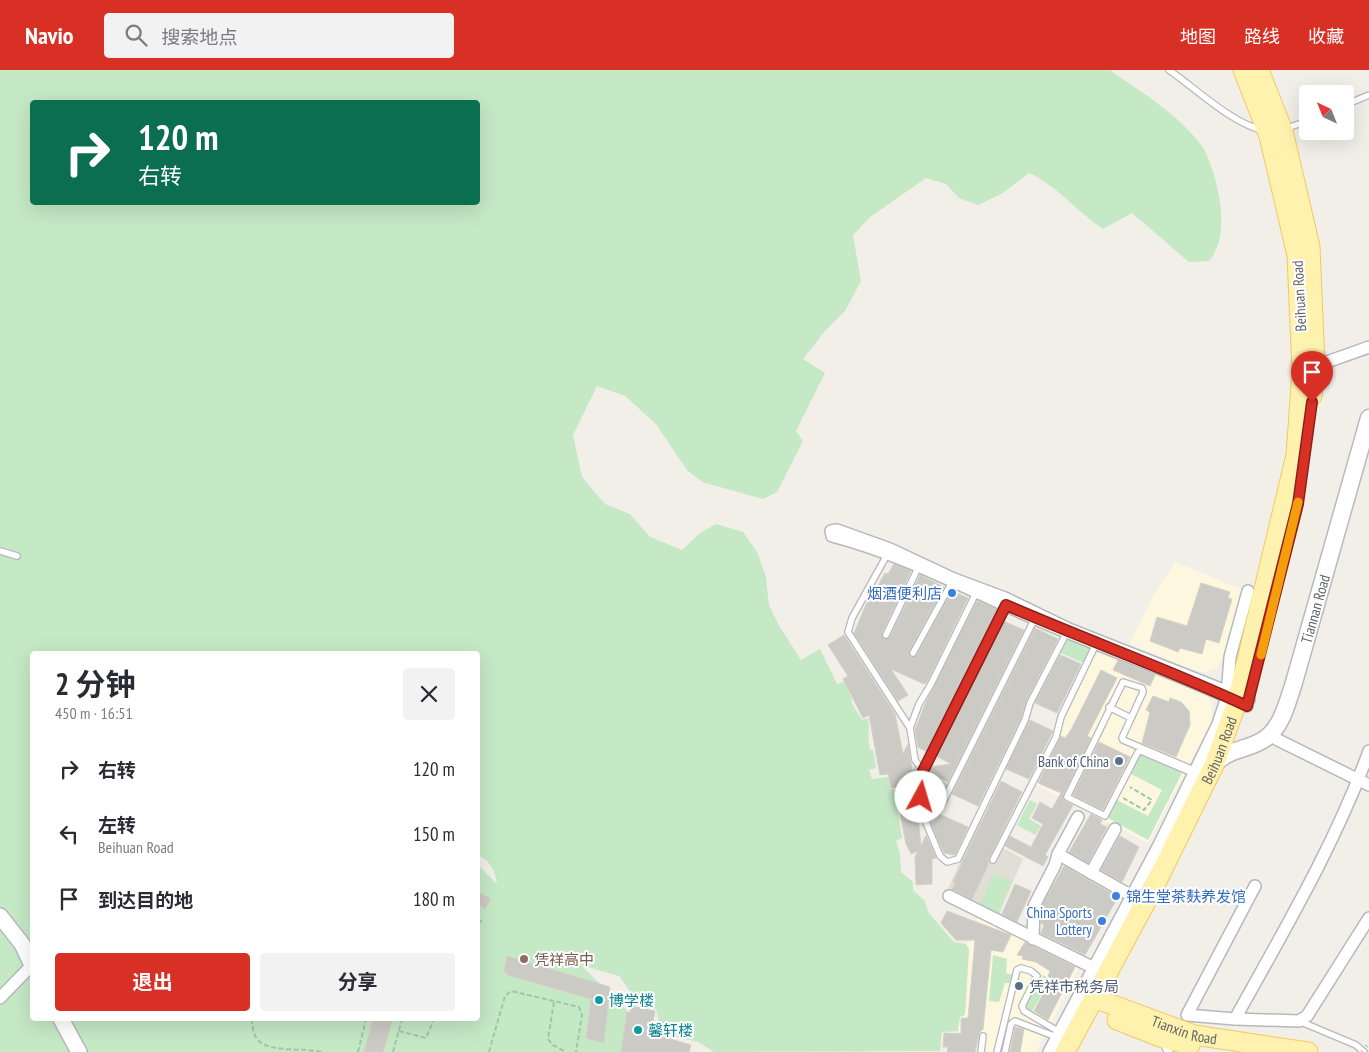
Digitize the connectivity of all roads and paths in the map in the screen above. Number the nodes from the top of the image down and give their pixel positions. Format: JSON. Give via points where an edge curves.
{"nodes":[{"id":1,"x":1169,"y":70,"type":"edge"},
{"id":2,"x":1243,"y":70,"type":"edge"},
{"id":3,"x":1259,"y":70,"type":"edge"},
{"id":4,"x":1369,"y":95,"type":"edge"},
{"id":5,"x":1354,"y":101,"type":"edge"},
{"id":6,"x":1299,"y":123,"type":"edge"},
{"id":7,"x":1275,"y":130,"type":"junction"},
{"id":8,"x":1369,"y":347,"type":"edge"},
{"id":9,"x":1309,"y":369,"type":"junction"},
{"id":10,"x":1369,"y":418,"type":"edge"},
{"id":11,"x":1369,"y":446,"type":"edge"},
{"id":12,"x":0,"y":551,"type":"edge"},
{"id":13,"x":888,"y":553,"type":"junction"},
{"id":14,"x":16,"y":556,"type":"dead end"},
{"id":15,"x":918,"y":568,"type":"junction"},
{"id":16,"x":952,"y":582,"type":"junction"},
{"id":17,"x":977,"y":591,"type":"junction"},
{"id":18,"x":1248,"y":591,"type":"dead end"},
{"id":19,"x":1006,"y":605,"type":"junction"},
{"id":20,"x":1036,"y":618,"type":"junction"},
{"id":21,"x":1067,"y":632,"type":"junction"},
{"id":22,"x":886,"y":635,"type":"dead end"},
{"id":23,"x":1096,"y":644,"type":"junction"},
{"id":24,"x":913,"y":653,"type":"dead end"},
{"id":25,"x":1238,"y":699,"type":"junction"},
{"id":26,"x":1109,"y":707,"type":"junction"},
{"id":27,"x":1131,"y":718,"type":"junction"},
{"id":28,"x":910,"y":728,"type":"junction"},
{"id":29,"x":1276,"y":739,"type":"junction"},
{"id":30,"x":1369,"y":751,"type":"edge"},
{"id":31,"x":1230,"y":752,"type":"junction"},
{"id":32,"x":1218,"y":767,"type":"junction"},
{"id":33,"x":923,"y":771,"type":"junction"},
{"id":34,"x":1195,"y":773,"type":"junction"},
{"id":35,"x":1364,"y":782,"type":"edge"},
{"id":36,"x":1123,"y":784,"type":"junction"},
{"id":37,"x":1117,"y":795,"type":"junction"},
{"id":38,"x":1078,"y":817,"type":"dead end"},
{"id":39,"x":926,"y":822,"type":"junction"},
{"id":40,"x":1115,"y":829,"type":"dead end"},
{"id":41,"x":1168,"y":842,"type":"junction"},
{"id":42,"x":1058,"y":854,"type":"junction"},
{"id":43,"x":993,"y":860,"type":"dead end"},
{"id":44,"x":1091,"y":872,"type":"junction"},
{"id":45,"x":1255,"y":886,"type":"dead end"},
{"id":46,"x":949,"y":896,"type":"dead end"},
{"id":47,"x":1139,"y":899,"type":"junction"},
{"id":48,"x":0,"y":916,"type":"edge"},
{"id":49,"x":1369,"y":918,"type":"edge"},
{"id":50,"x":1033,"y":939,"type":"junction"},
{"id":51,"x":30,"y":961,"type":"edge"},
{"id":52,"x":30,"y":967,"type":"edge"},
{"id":53,"x":1100,"y":971,"type":"junction"},
{"id":54,"x":0,"y":998,"type":"edge"},
{"id":55,"x":554,"y":1002,"type":"junction"},
{"id":56,"x":1096,"y":1005,"type":"junction"},
{"id":57,"x":1235,"y":1019,"type":"junction"},
{"id":58,"x":1299,"y":1020,"type":"junction"},
{"id":59,"x":62,"y":1021,"type":"edge"},
{"id":60,"x":251,"y":1021,"type":"edge"},
{"id":61,"x":366,"y":1021,"type":"edge"},
{"id":62,"x":402,"y":1021,"type":"edge"},
{"id":63,"x":433,"y":1021,"type":"edge"},
{"id":64,"x":399,"y":1031,"type":"junction"},
{"id":65,"x":1174,"y":1033,"type":"edge"},
{"id":66,"x":983,"y":1036,"type":"dead end"},
{"id":67,"x":1067,"y":1042,"type":"edge"},
{"id":68,"x":79,"y":1052,"type":"edge"},
{"id":69,"x":322,"y":1052,"type":"edge"},
{"id":70,"x":358,"y":1052,"type":"edge"},
{"id":71,"x":393,"y":1052,"type":"edge"},
{"id":72,"x":489,"y":1052,"type":"edge"},
{"id":73,"x":566,"y":1052,"type":"edge"},
{"id":74,"x":576,"y":1052,"type":"edge"},
{"id":75,"x":980,"y":1052,"type":"edge"},
{"id":76,"x":997,"y":1052,"type":"edge"},
{"id":77,"x":1006,"y":1052,"type":"edge"},
{"id":78,"x":1049,"y":1052,"type":"edge"},
{"id":79,"x":1236,"y":1052,"type":"edge"},
{"id":80,"x":1308,"y":1052,"type":"edge"},
{"id":81,"x":1364,"y":1052,"type":"edge"}],
"edges":[{"from":1,"to":7,"type":"lane","via":[[1234,120],[1252,128]]},
{"from":2,"to":7,"type":"main road","name":"Beihuan Road"},
{"from":3,"to":7,"type":"main road","name":"Beihuan Road"},
{"from":4,"to":5,"type":"lane"},
{"from":6,"to":7,"type":"lane"},
{"from":7,"to":9,"type":"main road","name":"Beihuan Road","via":[[1310,247]]},
{"from":8,"to":9,"type":"street"},
{"from":9,"to":25,"type":"main road","name":"Beihuan Road","via":[[1298,504]]},
{"from":10,"to":31,"type":"main road","name":"Tiannan Road","via":[[1282,715],[1266,738]]},
{"from":11,"to":29,"type":"main road","name":"Tiannan Road","via":[[1300,689]]},
{"from":12,"to":14,"type":"lane"},
{"from":13,"to":15,"type":"street"},
{"from":13,"to":25,"type":"street","via":[[832,536],[831,531],[837,530],[884,547]]},
{"from":13,"to":28,"type":"lane","via":[[852,618],[848,632]]},
{"from":15,"to":16,"type":"street"},
{"from":15,"to":22,"type":"lane"},
{"from":16,"to":17,"type":"street"},
{"from":16,"to":24,"type":"lane"},
{"from":17,"to":19,"type":"street"},
{"from":17,"to":28,"type":"lane"},
{"from":18,"to":25,"type":"street","via":[[1230,657]]},
{"from":19,"to":20,"type":"street"},
{"from":19,"to":33,"type":"lane"},
{"from":20,"to":21,"type":"street"},
{"from":20,"to":39,"type":"lane","via":[[943,802]]},
{"from":21,"to":23,"type":"street"},
{"from":21,"to":39,"type":"lane","via":[[956,861],[947,862],[940,856]]},
{"from":23,"to":25,"type":"street"},
{"from":23,"to":43,"type":"lane","via":[[1061,717],[1056,737]]},
{"from":25,"to":31,"type":"main road","name":"Beihuan Road"},
{"from":25,"to":32,"type":"main road","name":"Beihuan Road"},
{"from":25,"to":34,"type":"street","via":[[1218,724]]},
{"from":26,"to":27,"type":"lane"},
{"from":26,"to":27,"type":"lane","via":[[1121,683],[1142,688]]},
{"from":26,"to":37,"type":"lane","via":[[1067,797],[1105,816]]},
{"from":27,"to":34,"type":"lane","via":[[1123,740]]},
{"from":28,"to":33,"type":"lane","via":[[914,760]]},
{"from":29,"to":32,"type":"main road","name":"Tiannan Road","via":[[1262,752]]},
{"from":29,"to":35,"type":"street"},
{"from":30,"to":35,"type":"street"},
{"from":31,"to":32,"type":"main road","name":"Beihuan Road"},
{"from":32,"to":41,"type":"main road","name":"Beihuan Road"},
{"from":32,"to":56,"type":"main road","name":"Beihuan Road","via":[[1170,877]]},
{"from":33,"to":39,"type":"lane","via":[[925,781],[921,809]]},
{"from":34,"to":36,"type":"lane","via":[[1141,751]]},
{"from":34,"to":41,"type":"street"},
{"from":35,"to":57,"type":"street"},
{"from":36,"to":37,"type":"lane"},
{"from":36,"to":37,"type":"path","via":[[1152,800],[1144,810]]},
{"from":38,"to":42,"type":"street"},
{"from":40,"to":44,"type":"street"},
{"from":41,"to":47,"type":"main road","name":"Beihuan Road"},
{"from":42,"to":44,"type":"street"},
{"from":42,"to":50,"type":"street","via":[[1034,906]]},
{"from":44,"to":47,"type":"street"},
{"from":45,"to":65,"type":"street"},
{"from":46,"to":50,"type":"street"},
{"from":47,"to":53,"type":"main road","name":"Beihuan Road"},
{"from":48,"to":51,"type":"street","via":[[22,944]]},
{"from":49,"to":58,"type":"street","via":[[1307,1016]]},
{"from":50,"to":53,"type":"street"},
{"from":52,"to":54,"type":"street"},
{"from":53,"to":56,"type":"main road","name":"Beihuan Road"},
{"from":53,"to":67,"type":"street"},
{"from":55,"to":72,"type":"path","via":[[511,991],[507,993]]},
{"from":55,"to":73,"type":"path","via":[[548,1039]]},
{"from":55,"to":74,"type":"path","via":[[581,1010]]},
{"from":56,"to":65,"type":"main road","name":"Tianxin Road"},
{"from":56,"to":67,"type":"main road","name":"Beihuan Road"},
{"from":57,"to":58,"type":"street"},
{"from":57,"to":65,"type":"street"},
{"from":58,"to":81,"type":"lane","via":[[1356,1045]]},
{"from":59,"to":68,"type":"street"},
{"from":60,"to":69,"type":"path","via":[[254,1035],[262,1044]]},
{"from":61,"to":70,"type":"path"},
{"from":62,"to":64,"type":"path"},
{"from":63,"to":64,"type":"path","via":[[426,1038]]},
{"from":64,"to":71,"type":"path"},
{"from":65,"to":79,"type":"main road","name":"Tianxin Road","via":[[1204,1048]]},
{"from":65,"to":80,"type":"main road","name":"Tianxin Road"},
{"from":66,"to":75,"type":"lane"},
{"from":67,"to":76,"type":"lane","via":[[1024,1012],[1022,1006],[1037,976],[1021,968],[1017,970]]},
{"from":67,"to":77,"type":"lane","via":[[1015,1021]]},
{"from":67,"to":78,"type":"street"}]}
